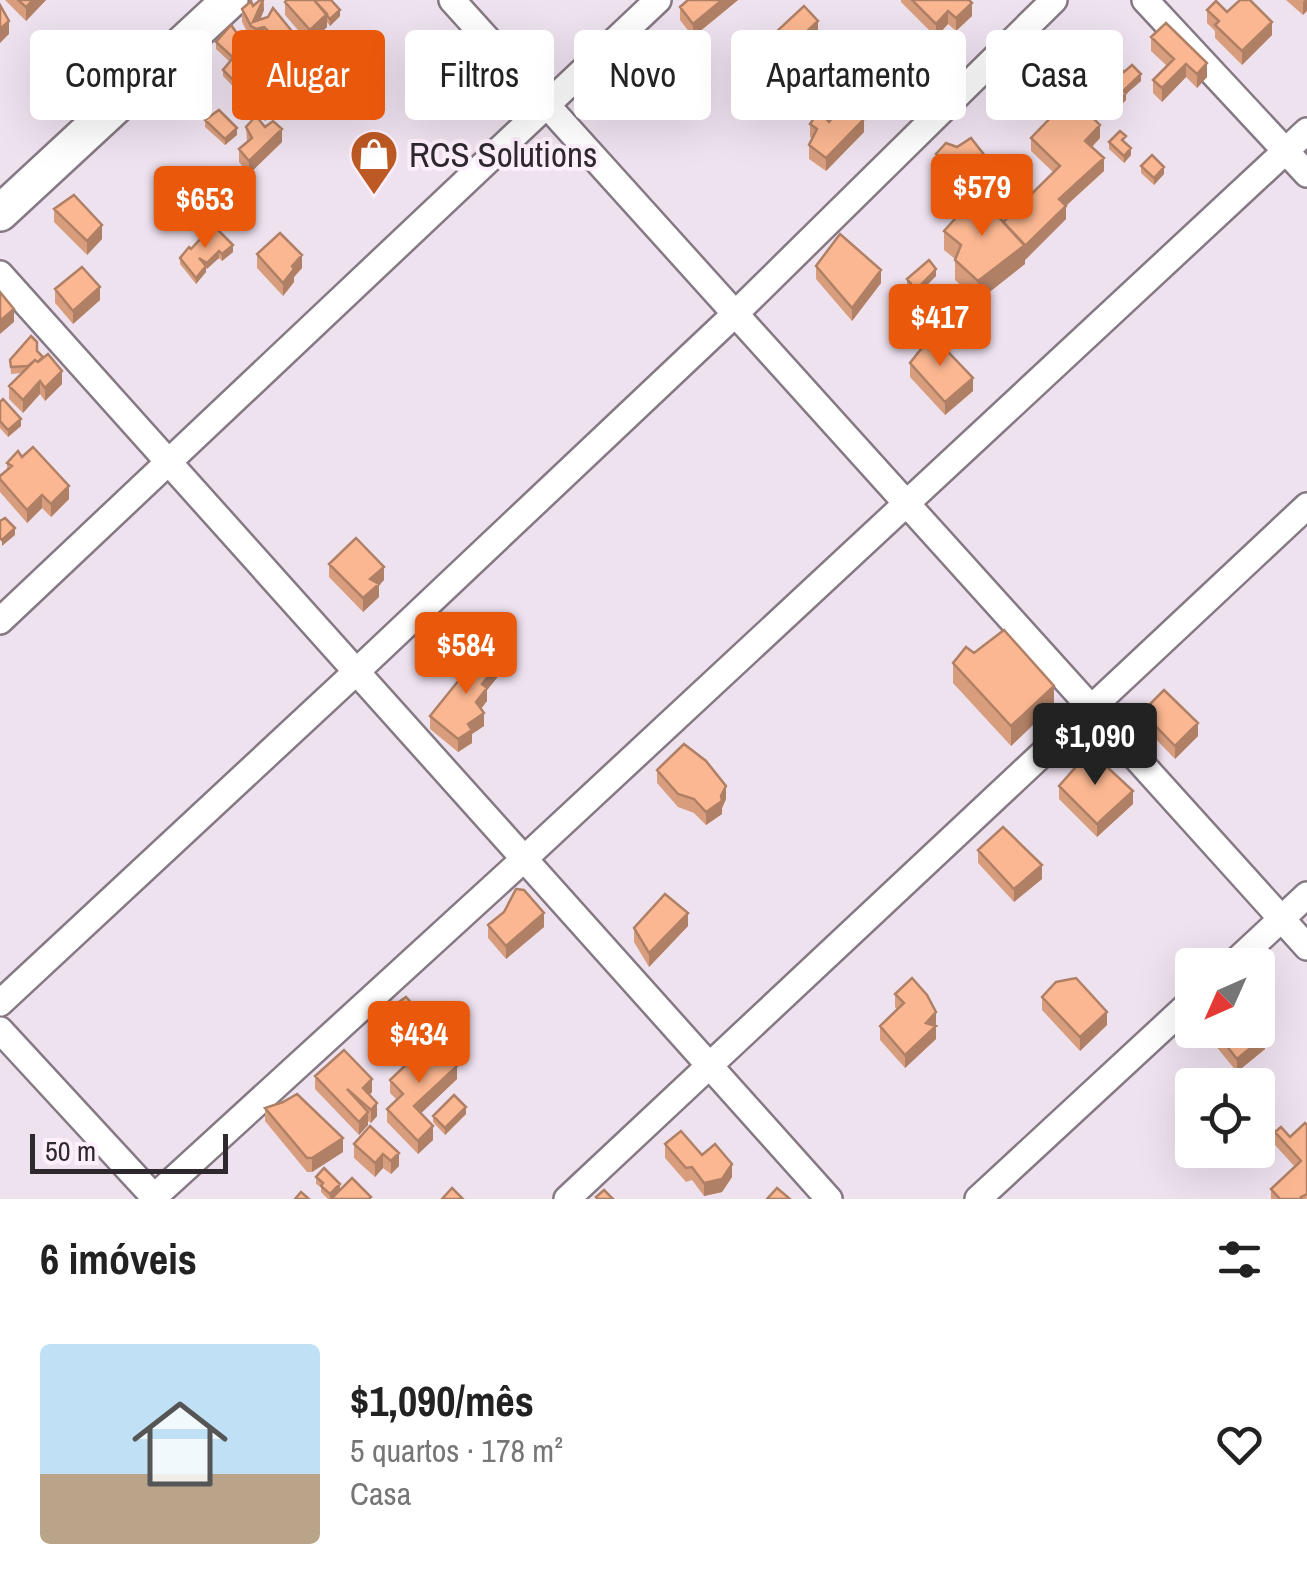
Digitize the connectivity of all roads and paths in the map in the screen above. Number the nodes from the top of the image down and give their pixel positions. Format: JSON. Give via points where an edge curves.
{"nodes":[{"id":1,"x":230,"y":0,"type":"edge"},
{"id":2,"x":452,"y":0,"type":"edge"},
{"id":3,"x":658,"y":0,"type":"edge"},
{"id":4,"x":1054,"y":0,"type":"edge"},
{"id":5,"x":1146,"y":0,"type":"edge"},
{"id":6,"x":479,"y":30,"type":"edge"},
{"id":7,"x":554,"y":98,"type":"edge"},
{"id":8,"x":554,"y":113,"type":"edge"},
{"id":9,"x":531,"y":120,"type":"edge"},
{"id":10,"x":1307,"y":130,"type":"edge"},
{"id":11,"x":1286,"y":150,"type":"junction"},
{"id":12,"x":1307,"y":174,"type":"edge"},
{"id":13,"x":0,"y":214,"type":"edge"},
{"id":14,"x":0,"y":274,"type":"edge"},
{"id":15,"x":735,"y":314,"type":"junction"},
{"id":16,"x":169,"y":462,"type":"junction"},
{"id":17,"x":907,"y":504,"type":"junction"},
{"id":18,"x":1307,"y":506,"type":"edge"},
{"id":19,"x":0,"y":621,"type":"edge"},
{"id":20,"x":356,"y":672,"type":"junction"},
{"id":21,"x":1091,"y":708,"type":"junction"},
{"id":22,"x":524,"y":859,"type":"junction"},
{"id":23,"x":1307,"y":895,"type":"edge"},
{"id":24,"x":1282,"y":919,"type":"junction"},
{"id":25,"x":1307,"y":947,"type":"edge"},
{"id":26,"x":1250,"y":948,"type":"edge"},
{"id":27,"x":0,"y":1003,"type":"edge"},
{"id":28,"x":1175,"y":1017,"type":"edge"},
{"id":29,"x":0,"y":1030,"type":"edge"},
{"id":30,"x":708,"y":1064,"type":"junction"},
{"id":31,"x":154,"y":1198,"type":"edge"},
{"id":32,"x":567,"y":1199,"type":"edge"},
{"id":33,"x":829,"y":1199,"type":"edge"},
{"id":34,"x":978,"y":1199,"type":"edge"}],
"edges":[{"from":1,"to":13,"type":"street"},
{"from":2,"to":6,"type":"street"},
{"from":3,"to":7,"type":"street"},
{"from":4,"to":15,"type":"street"},
{"from":5,"to":11,"type":"street"},
{"from":8,"to":15,"type":"street"},
{"from":9,"to":16,"type":"street"},
{"from":10,"to":11,"type":"street"},
{"from":11,"to":12,"type":"street"},
{"from":11,"to":17,"type":"street"},
{"from":14,"to":16,"type":"street"},
{"from":15,"to":17,"type":"street"},
{"from":15,"to":20,"type":"street"},
{"from":16,"to":19,"type":"street"},
{"from":16,"to":20,"type":"street"},
{"from":17,"to":21,"type":"street"},
{"from":17,"to":22,"type":"street"},
{"from":18,"to":21,"type":"street"},
{"from":20,"to":22,"type":"street"},
{"from":20,"to":27,"type":"street"},
{"from":21,"to":24,"type":"street"},
{"from":21,"to":30,"type":"street"},
{"from":22,"to":30,"type":"street"},
{"from":22,"to":31,"type":"street"},
{"from":23,"to":24,"type":"street"},
{"from":24,"to":25,"type":"street"},
{"from":24,"to":26,"type":"street"},
{"from":28,"to":34,"type":"street"},
{"from":29,"to":31,"type":"street"},
{"from":30,"to":32,"type":"street"},
{"from":30,"to":33,"type":"street"}]}
